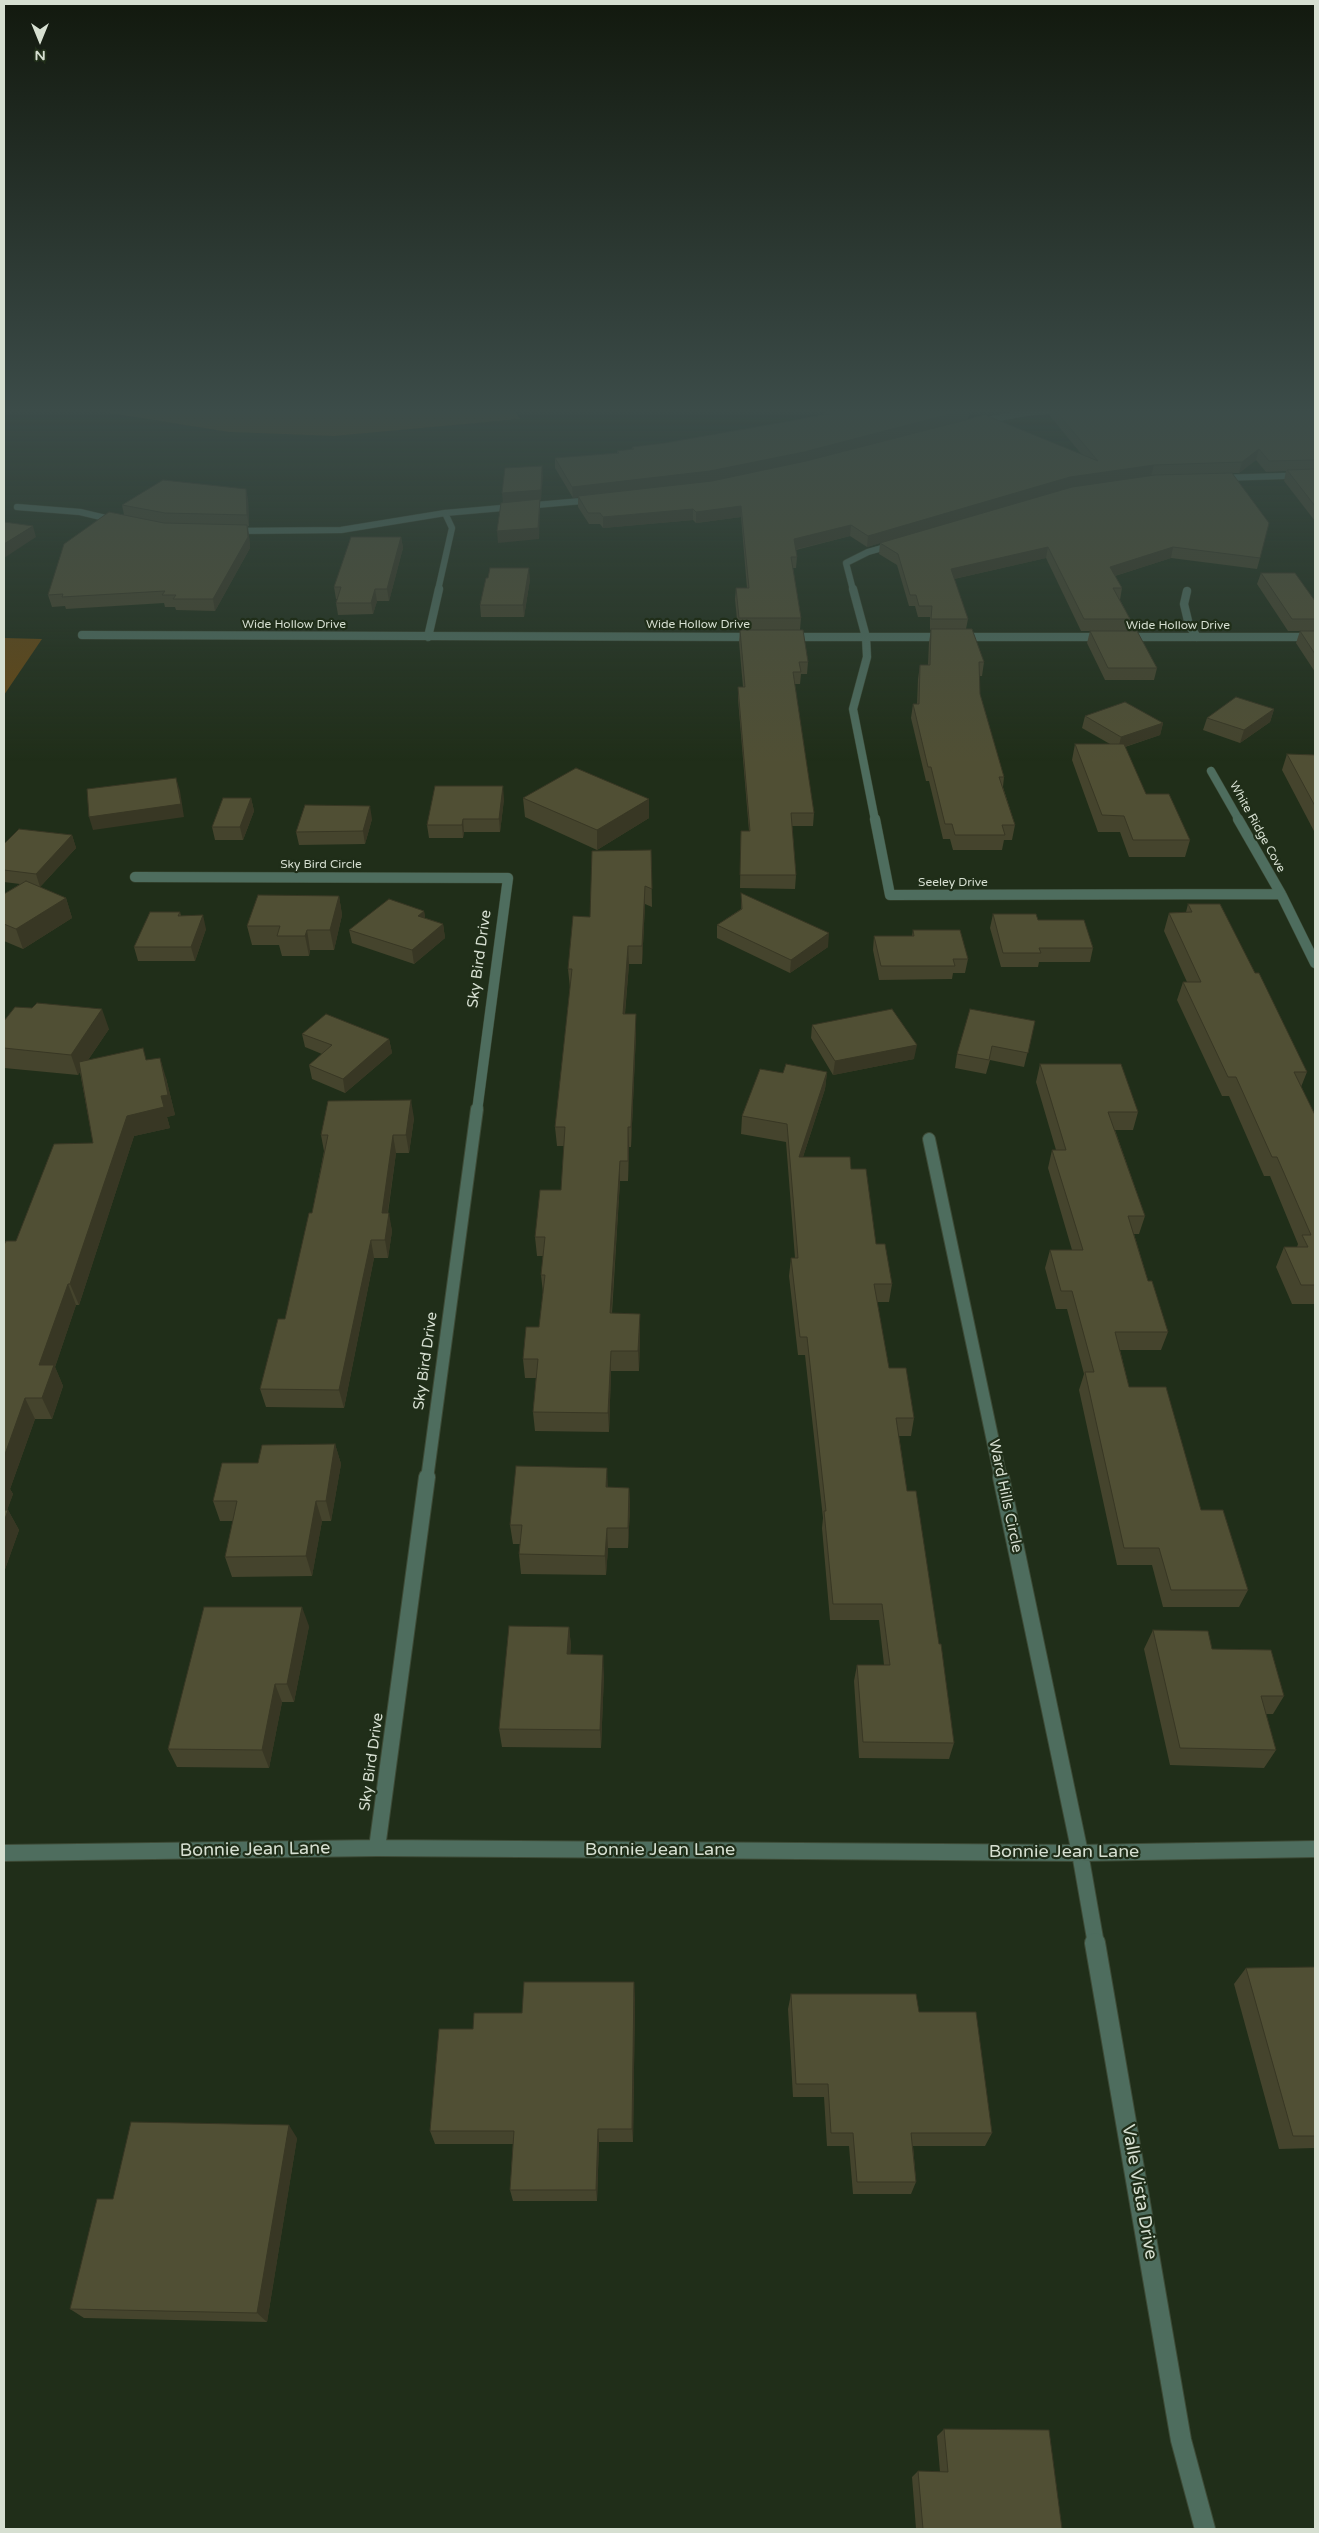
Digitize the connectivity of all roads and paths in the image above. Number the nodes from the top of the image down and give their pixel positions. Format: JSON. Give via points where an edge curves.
{"nodes":[{"id":1,"x":366,"y":526,"type":"edge"},
{"id":2,"x":451,"y":526,"type":"edge"},
{"id":3,"x":225,"y":530,"type":"edge"},
{"id":4,"x":907,"y":541,"type":"edge"},
{"id":5,"x":1187,"y":591,"type":"dead end"},
{"id":6,"x":82,"y":635,"type":"dead end"},
{"id":7,"x":428,"y":636,"type":"junction"},
{"id":8,"x":767,"y":637,"type":"edge"},
{"id":9,"x":777,"y":637,"type":"edge"},
{"id":10,"x":866,"y":637,"type":"junction"},
{"id":11,"x":1109,"y":637,"type":"edge"},
{"id":12,"x":1119,"y":637,"type":"edge"},
{"id":13,"x":1197,"y":637,"type":"junction"},
{"id":14,"x":1315,"y":637,"type":"edge"},
{"id":15,"x":1211,"y":771,"type":"dead end"},
{"id":16,"x":135,"y":877,"type":"dead end"},
{"id":17,"x":508,"y":878,"type":"joint"},
{"id":18,"x":1281,"y":894,"type":"junction"},
{"id":19,"x":1315,"y":963,"type":"edge"},
{"id":20,"x":929,"y":1139,"type":"dead end"},
{"id":21,"x":376,"y":1848,"type":"junction"},
{"id":22,"x":1315,"y":1849,"type":"edge"},
{"id":23,"x":4,"y":1853,"type":"edge"},
{"id":24,"x":1080,"y":1853,"type":"junction"},
{"id":25,"x":1205,"y":2529,"type":"edge"}],
"edges":[{"from":1,"to":3,"type":"street","via":[[293,532]]},
{"from":2,"to":7,"type":"street"},
{"from":4,"to":10,"type":"street","via":[[868,552],[846,563]]},
{"from":5,"to":13,"type":"street","via":[[1184,604],[1189,625]]},
{"from":6,"to":7,"type":"street","name":"Wide Hollow Drive"},
{"from":7,"to":8,"type":"street","name":"Wide Hollow Drive"},
{"from":9,"to":10,"type":"street","name":"Wide Hollow Drive"},
{"from":10,"to":11,"type":"street","name":"Wide Hollow Drive"},
{"from":10,"to":18,"type":"street","name":"Seeley Drive","via":[[866,657],[852,708],[890,895]]},
{"from":12,"to":13,"type":"street","name":"Wide Hollow Drive"},
{"from":13,"to":14,"type":"street","name":"Wide Hollow Drive"},
{"from":15,"to":18,"type":"street","name":"White Ridge Cove"},
{"from":16,"to":17,"type":"street","name":"Sky Bird Circle"},
{"from":17,"to":21,"type":"street","name":"Sky Bird Drive"},
{"from":18,"to":19,"type":"street"},
{"from":20,"to":24,"type":"street","name":"Ward Hills Circle"},
{"from":21,"to":23,"type":"street","name":"Bonnie Jean Lane"},
{"from":21,"to":24,"type":"street","name":"Bonnie Jean Lane"},
{"from":22,"to":24,"type":"street","name":"Bonnie Jean Lane"},
{"from":24,"to":25,"type":"street","name":"Valle Vista Drive","via":[[1181,2440]]}]}
